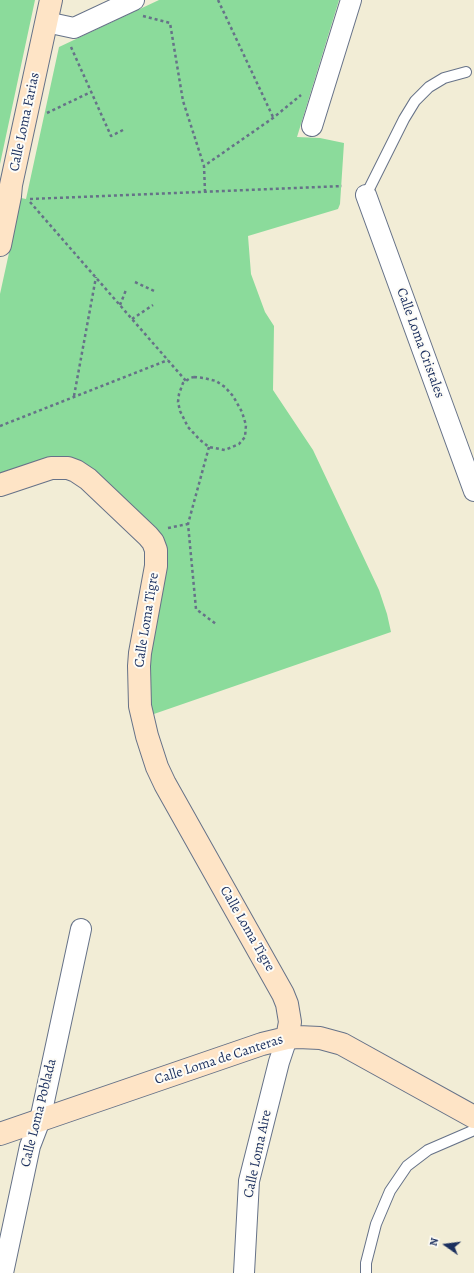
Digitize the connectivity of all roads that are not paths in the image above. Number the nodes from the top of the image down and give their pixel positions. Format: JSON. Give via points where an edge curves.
{"nodes":[{"id":1,"x":51,"y":0,"type":"edge"},
{"id":2,"x":351,"y":0,"type":"edge"},
{"id":3,"x":136,"y":7,"type":"edge"},
{"id":4,"x":46,"y":22,"type":"junction"},
{"id":5,"x":466,"y":72,"type":"dead end"},
{"id":6,"x":312,"y":126,"type":"dead end"},
{"id":7,"x":366,"y":195,"type":"joint"},
{"id":8,"x":0,"y":244,"type":"edge"},
{"id":9,"x":0,"y":485,"type":"edge"},
{"id":10,"x":474,"y":491,"type":"edge"},
{"id":11,"x":81,"y":929,"type":"dead end"},
{"id":12,"x":287,"y":1038,"type":"junction"},
{"id":13,"x":474,"y":1117,"type":"edge"},
{"id":14,"x":40,"y":1120,"type":"junction"},
{"id":15,"x":474,"y":1129,"type":"edge"},
{"id":16,"x":0,"y":1134,"type":"edge"},
{"id":17,"x":3,"y":1273,"type":"edge"},
{"id":18,"x":244,"y":1273,"type":"edge"},
{"id":19,"x":366,"y":1273,"type":"edge"}],
"edges":[{"from":1,"to":4,"type":"main road","name":"Calle Loma Farias"},
{"from":2,"to":6,"type":"street"},
{"from":3,"to":4,"type":"street","via":[[74,28]]},
{"from":4,"to":8,"type":"main road","name":"Calle Loma Farias"},
{"from":5,"to":7,"type":"lane","via":[[444,78],[429,87],[415,101]]},
{"from":7,"to":10,"type":"street","name":"Calle Loma Cristales"},
{"from":9,"to":12,"type":"main road","name":"Calle Loma Tigre","via":[[51,468],[68,468],[88,479],[153,542],[156,566],[139,666],[140,706],[146,736],[165,784],[284,994],[290,1022]]},
{"from":11,"to":14,"type":"street","name":"Calle Loma Poblada"},
{"from":12,"to":13,"type":"main road","name":"Calle Loma de Canteras","via":[[311,1036],[342,1044]]},
{"from":12,"to":14,"type":"main road","name":"Calle Loma de Canteras","via":[[262,1044]]},
{"from":12,"to":18,"type":"street","name":"Calle Loma Aire","via":[[249,1181]]},
{"from":14,"to":16,"type":"main road","name":"Calle Loma de Canteras"},
{"from":14,"to":17,"type":"street","name":"Calle Loma Poblada","via":[[30,1146]]},
{"from":15,"to":19,"type":"lane","via":[[428,1150],[407,1166],[390,1191],[376,1224]]}]}
